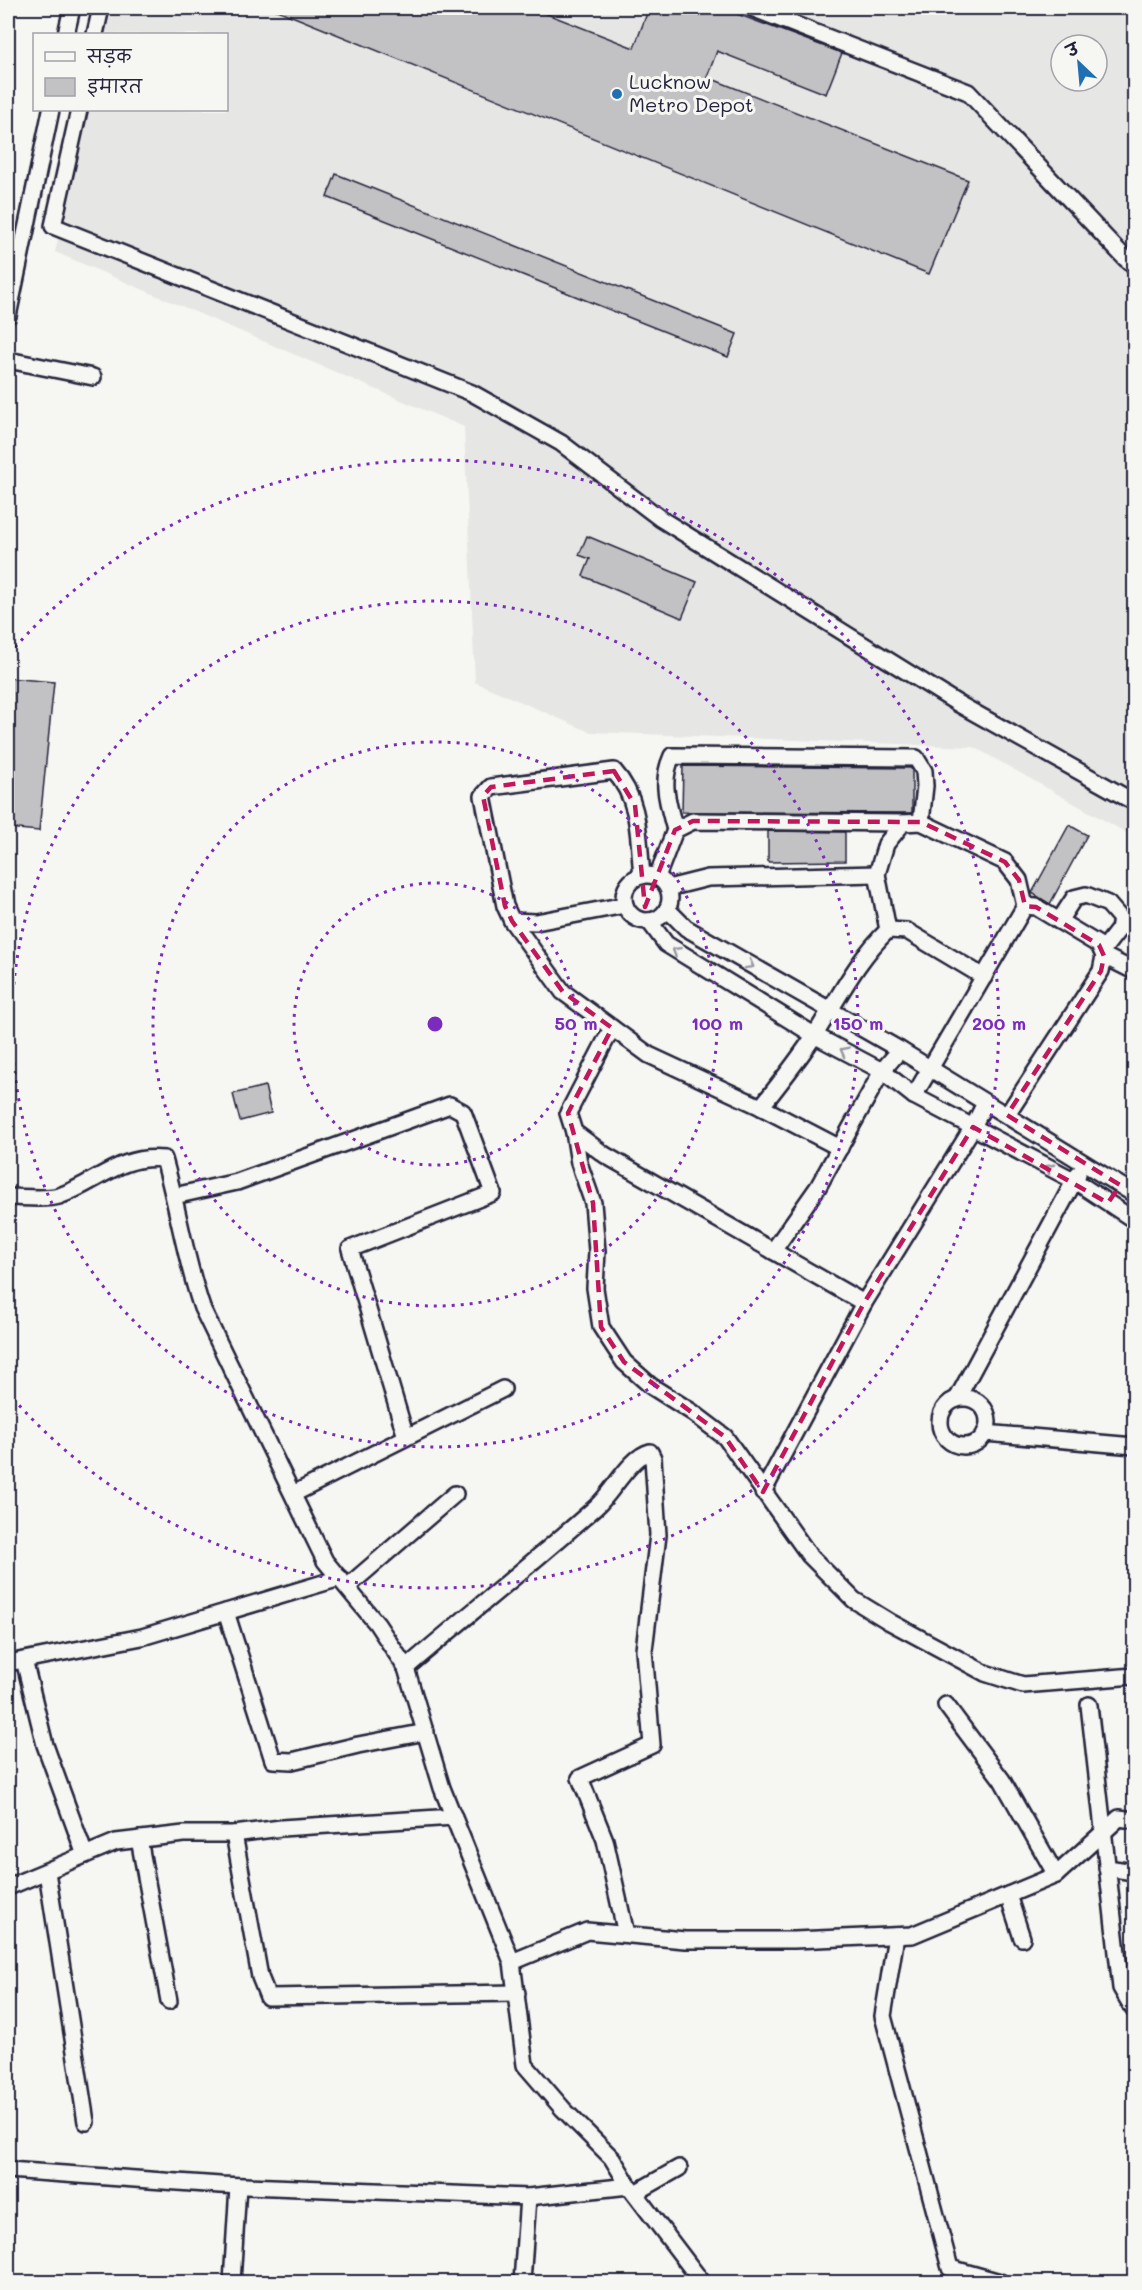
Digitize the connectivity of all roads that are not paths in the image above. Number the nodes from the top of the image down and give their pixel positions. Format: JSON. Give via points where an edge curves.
{"nodes":[{"id":1,"x":72,"y":8,"type":"edge"},
{"id":2,"x":101,"y":8,"type":"edge"},
{"id":3,"x":752,"y":8,"type":"edge"},
{"id":4,"x":66,"y":33,"type":"edge"},
{"id":5,"x":95,"y":33,"type":"edge"},
{"id":6,"x":51,"y":111,"type":"edge"},
{"id":7,"x":79,"y":111,"type":"edge"},
{"id":8,"x":1134,"y":265,"type":"edge"},
{"id":9,"x":8,"y":316,"type":"edge"},
{"id":10,"x":8,"y":360,"type":"edge"},
{"id":11,"x":93,"y":377,"type":"dead end"},
{"id":12,"x":1134,"y":802,"type":"edge"},
{"id":13,"x":921,"y":822,"type":"junction"},
{"id":14,"x":903,"y":823,"type":"junction"},
{"id":15,"x":675,"y":830,"type":"junction"},
{"id":16,"x":878,"y":874,"type":"junction"},
{"id":17,"x":656,"y":880,"type":"junction"},
{"id":18,"x":625,"y":905,"type":"junction"},
{"id":19,"x":1025,"y":906,"type":"junction"},
{"id":20,"x":667,"y":909,"type":"junction"},
{"id":21,"x":512,"y":921,"type":"junction"},
{"id":22,"x":649,"y":921,"type":"junction"},
{"id":23,"x":1059,"y":921,"type":"junction"},
{"id":24,"x":888,"y":930,"type":"junction"},
{"id":25,"x":1103,"y":954,"type":"junction"},
{"id":26,"x":1134,"y":971,"type":"edge"},
{"id":27,"x":984,"y":977,"type":"junction"},
{"id":28,"x":831,"y":1010,"type":"junction"},
{"id":29,"x":612,"y":1028,"type":"junction"},
{"id":30,"x":814,"y":1035,"type":"junction"},
{"id":31,"x":900,"y":1050,"type":"junction"},
{"id":32,"x":930,"y":1070,"type":"junction"},
{"id":33,"x":882,"y":1071,"type":"junction"},
{"id":34,"x":914,"y":1096,"type":"junction"},
{"id":35,"x":986,"y":1103,"type":"junction"},
{"id":36,"x":761,"y":1107,"type":"junction"},
{"id":37,"x":1006,"y":1115,"type":"junction"},
{"id":38,"x":973,"y":1127,"type":"junction"},
{"id":39,"x":574,"y":1132,"type":"junction"},
{"id":40,"x":840,"y":1148,"type":"junction"},
{"id":41,"x":1084,"y":1162,"type":"junction"},
{"id":42,"x":1075,"y":1181,"type":"junction"},
{"id":43,"x":1120,"y":1185,"type":"junction"},
{"id":44,"x":1134,"y":1194,"type":"edge"},
{"id":45,"x":174,"y":1196,"type":"junction"},
{"id":46,"x":8,"y":1197,"type":"edge"},
{"id":47,"x":1108,"y":1203,"type":"junction"},
{"id":48,"x":1134,"y":1220,"type":"edge"},
{"id":49,"x":773,"y":1251,"type":"junction"},
{"id":50,"x":864,"y":1304,"type":"junction"},
{"id":51,"x":503,"y":1389,"type":"dead end"},
{"id":52,"x":957,"y":1399,"type":"junction"},
{"id":53,"x":985,"y":1433,"type":"junction"},
{"id":54,"x":406,"y":1437,"type":"junction"},
{"id":55,"x":1134,"y":1446,"type":"edge"},
{"id":56,"x":763,"y":1492,"type":"junction"},
{"id":57,"x":293,"y":1494,"type":"junction"},
{"id":58,"x":455,"y":1494,"type":"dead end"},
{"id":59,"x":344,"y":1583,"type":"junction"},
{"id":60,"x":226,"y":1612,"type":"junction"},
{"id":61,"x":24,"y":1660,"type":"junction"},
{"id":62,"x":8,"y":1663,"type":"edge"},
{"id":63,"x":406,"y":1668,"type":"junction"},
{"id":64,"x":1134,"y":1676,"type":"edge"},
{"id":65,"x":946,"y":1705,"type":"dead end"},
{"id":66,"x":1089,"y":1705,"type":"dead end"},
{"id":67,"x":426,"y":1732,"type":"junction"},
{"id":68,"x":454,"y":1817,"type":"junction"},
{"id":69,"x":1134,"y":1820,"type":"edge"},
{"id":70,"x":1102,"y":1833,"type":"junction"},
{"id":71,"x":234,"y":1834,"type":"junction"},
{"id":72,"x":140,"y":1839,"type":"junction"},
{"id":73,"x":85,"y":1855,"type":"junction"},
{"id":74,"x":1107,"y":1868,"type":"junction"},
{"id":75,"x":47,"y":1872,"type":"junction"},
{"id":76,"x":1134,"y":1872,"type":"edge"},
{"id":77,"x":1056,"y":1875,"type":"junction"},
{"id":78,"x":8,"y":1887,"type":"edge"},
{"id":79,"x":1008,"y":1895,"type":"junction"},
{"id":80,"x":626,"y":1934,"type":"junction"},
{"id":81,"x":896,"y":1936,"type":"junction"},
{"id":82,"x":1022,"y":1938,"type":"dead end"},
{"id":83,"x":512,"y":1962,"type":"junction"},
{"id":84,"x":517,"y":1993,"type":"junction"},
{"id":85,"x":169,"y":2001,"type":"dead end"},
{"id":86,"x":1134,"y":2010,"type":"edge"},
{"id":87,"x":86,"y":2122,"type":"dead end"},
{"id":88,"x":679,"y":2168,"type":"dead end"},
{"id":89,"x":8,"y":2170,"type":"edge"},
{"id":90,"x":238,"y":2186,"type":"junction"},
{"id":91,"x":632,"y":2189,"type":"junction"},
{"id":92,"x":528,"y":2197,"type":"junction"},
{"id":93,"x":951,"y":2275,"type":"edge"},
{"id":94,"x":232,"y":2283,"type":"edge"},
{"id":95,"x":522,"y":2283,"type":"edge"},
{"id":96,"x":702,"y":2283,"type":"edge"},
{"id":97,"x":1000,"y":2283,"type":"edge"}],
"edges":[{"from":1,"to":4,"type":"street"},
{"from":2,"to":5,"type":"street"},
{"from":3,"to":8,"type":"street","via":[[968,92]]},
{"from":6,"to":9,"type":"street"},
{"from":7,"to":12,"type":"street","via":[[53,226],[472,393],[561,443],[661,519],[957,704]]},
{"from":10,"to":11,"type":"street"},
{"from":13,"to":14,"type":"street"},
{"from":13,"to":15,"type":"street","via":[[926,786],[924,771],[916,758],[672,756],[665,771],[666,795]]},
{"from":13,"to":19,"type":"street","via":[[1005,862],[1019,880]]},
{"from":14,"to":15,"type":"street","via":[[693,820]]},
{"from":14,"to":16,"type":"street","via":[[886,844]]},
{"from":15,"to":17,"type":"street"},
{"from":16,"to":17,"type":"street"},
{"from":16,"to":24,"type":"street"},
{"from":17,"to":18,"type":"street","via":[[635,879],[626,890]]},
{"from":17,"to":20,"type":"street","via":[[670,902]]},
{"from":17,"to":21,"type":"street","via":[[634,805],[614,771],[491,787],[483,796],[505,906]]},
{"from":18,"to":21,"type":"street","via":[[536,922]]},
{"from":18,"to":22,"type":"street","via":[[634,917]]},
{"from":19,"to":23,"type":"street","via":[[1036,907]]},
{"from":19,"to":27,"type":"street"},
{"from":20,"to":22,"type":"street"},
{"from":20,"to":28,"type":"street","one_way":true,"via":[[686,928]]},
{"from":21,"to":29,"type":"street","via":[[563,992]]},
{"from":30,"to":22,"type":"street","one_way":true,"via":[[666,944]]},
{"from":23,"to":25,"type":"street","via":[[1099,945]]},
{"from":23,"to":25,"type":"street","via":[[1074,898],[1086,895],[1108,904],[1121,919]]},
{"from":24,"to":27,"type":"street","via":[[907,931]]},
{"from":24,"to":28,"type":"street","via":[[873,945]]},
{"from":25,"to":26,"type":"street"},
{"from":25,"to":37,"type":"street","via":[[1101,971]]},
{"from":27,"to":32,"type":"street"},
{"from":28,"to":30,"type":"street"},
{"from":28,"to":31,"type":"street"},
{"from":29,"to":36,"type":"street","via":[[649,1055]]},
{"from":29,"to":39,"type":"street","via":[[568,1113]]},
{"from":33,"to":30,"type":"street","one_way":true},
{"from":30,"to":36,"type":"street"},
{"from":31,"to":32,"type":"street"},
{"from":31,"to":33,"type":"street"},
{"from":32,"to":34,"type":"street"},
{"from":32,"to":35,"type":"street"},
{"from":33,"to":34,"type":"street"},
{"from":33,"to":40,"type":"street"},
{"from":34,"to":38,"type":"street"},
{"from":35,"to":37,"type":"street"},
{"from":35,"to":38,"type":"street"},
{"from":36,"to":40,"type":"street"},
{"from":37,"to":41,"type":"street"},
{"from":42,"to":38,"type":"street","one_way":true},
{"from":38,"to":50,"type":"street"},
{"from":39,"to":49,"type":"street","via":[[605,1155]]},
{"from":39,"to":56,"type":"street","via":[[579,1163],[593,1203],[595,1288],[601,1327],[624,1362],[651,1386],[725,1437]]},
{"from":40,"to":49,"type":"street"},
{"from":41,"to":42,"type":"street"},
{"from":41,"to":43,"type":"street"},
{"from":42,"to":47,"type":"street"},
{"from":42,"to":52,"type":"street"},
{"from":43,"to":44,"type":"street"},
{"from":43,"to":47,"type":"street"},
{"from":45,"to":46,"type":"street","via":[[164,1159],[150,1158],[130,1161],[58,1196]]},
{"from":45,"to":54,"type":"street","via":[[237,1182],[450,1105],[463,1112],[493,1193],[350,1249]]},
{"from":45,"to":57,"type":"street","via":[[189,1270],[202,1308]]},
{"from":47,"to":48,"type":"street"},
{"from":49,"to":50,"type":"street"},
{"from":50,"to":56,"type":"street"},
{"from":51,"to":54,"type":"street"},
{"from":52,"to":53,"type":"street","via":[[973,1400],[985,1410]]},
{"from":52,"to":53,"type":"street","via":[[940,1415],[945,1437],[959,1446],[967,1446]]},
{"from":53,"to":55,"type":"street"},
{"from":54,"to":57,"type":"street"},
{"from":56,"to":64,"type":"street","via":[[809,1555],[854,1600],[985,1673],[1023,1685]]},
{"from":57,"to":59,"type":"street","via":[[325,1561]]},
{"from":58,"to":59,"type":"street"},
{"from":59,"to":60,"type":"street"},
{"from":59,"to":63,"type":"street"},
{"from":60,"to":61,"type":"street","via":[[142,1637]]},
{"from":60,"to":67,"type":"street","via":[[273,1760],[292,1761]]},
{"from":61,"to":62,"type":"street"},
{"from":61,"to":73,"type":"street","via":[[45,1745]]},
{"from":63,"to":67,"type":"street"},
{"from":63,"to":80,"type":"street","via":[[599,1505],[636,1460],[650,1452],[658,1535],[644,1650],[652,1744],[580,1778],[605,1840]]},
{"from":65,"to":77,"type":"street","via":[[1002,1780]]},
{"from":66,"to":70,"type":"street"},
{"from":67,"to":68,"type":"street"},
{"from":68,"to":71,"type":"street"},
{"from":68,"to":83,"type":"street"},
{"from":69,"to":70,"type":"street","via":[[1119,1818]]},
{"from":70,"to":74,"type":"street"},
{"from":70,"to":77,"type":"street"},
{"from":71,"to":72,"type":"street"},
{"from":71,"to":84,"type":"street","via":[[260,1977],[268,1997]]},
{"from":72,"to":73,"type":"street","via":[[116,1842]]},
{"from":72,"to":85,"type":"street"},
{"from":73,"to":75,"type":"street"},
{"from":74,"to":76,"type":"street"},
{"from":74,"to":86,"type":"street","via":[[1120,1988]]},
{"from":75,"to":78,"type":"street"},
{"from":75,"to":87,"type":"street"},
{"from":77,"to":79,"type":"street"},
{"from":79,"to":81,"type":"street","via":[[912,1935]]},
{"from":79,"to":82,"type":"street"},
{"from":80,"to":81,"type":"street","via":[[685,1940]]},
{"from":80,"to":83,"type":"street","via":[[587,1931]]},
{"from":81,"to":93,"type":"street","via":[[883,2016]]},
{"from":83,"to":84,"type":"street"},
{"from":84,"to":91,"type":"street","via":[[525,2065],[612,2158]]},
{"from":88,"to":91,"type":"street"},
{"from":89,"to":90,"type":"street"},
{"from":90,"to":92,"type":"street"},
{"from":90,"to":94,"type":"street"},
{"from":91,"to":92,"type":"street"},
{"from":91,"to":96,"type":"street"},
{"from":92,"to":95,"type":"street"},
{"from":93,"to":97,"type":"street"}]}
